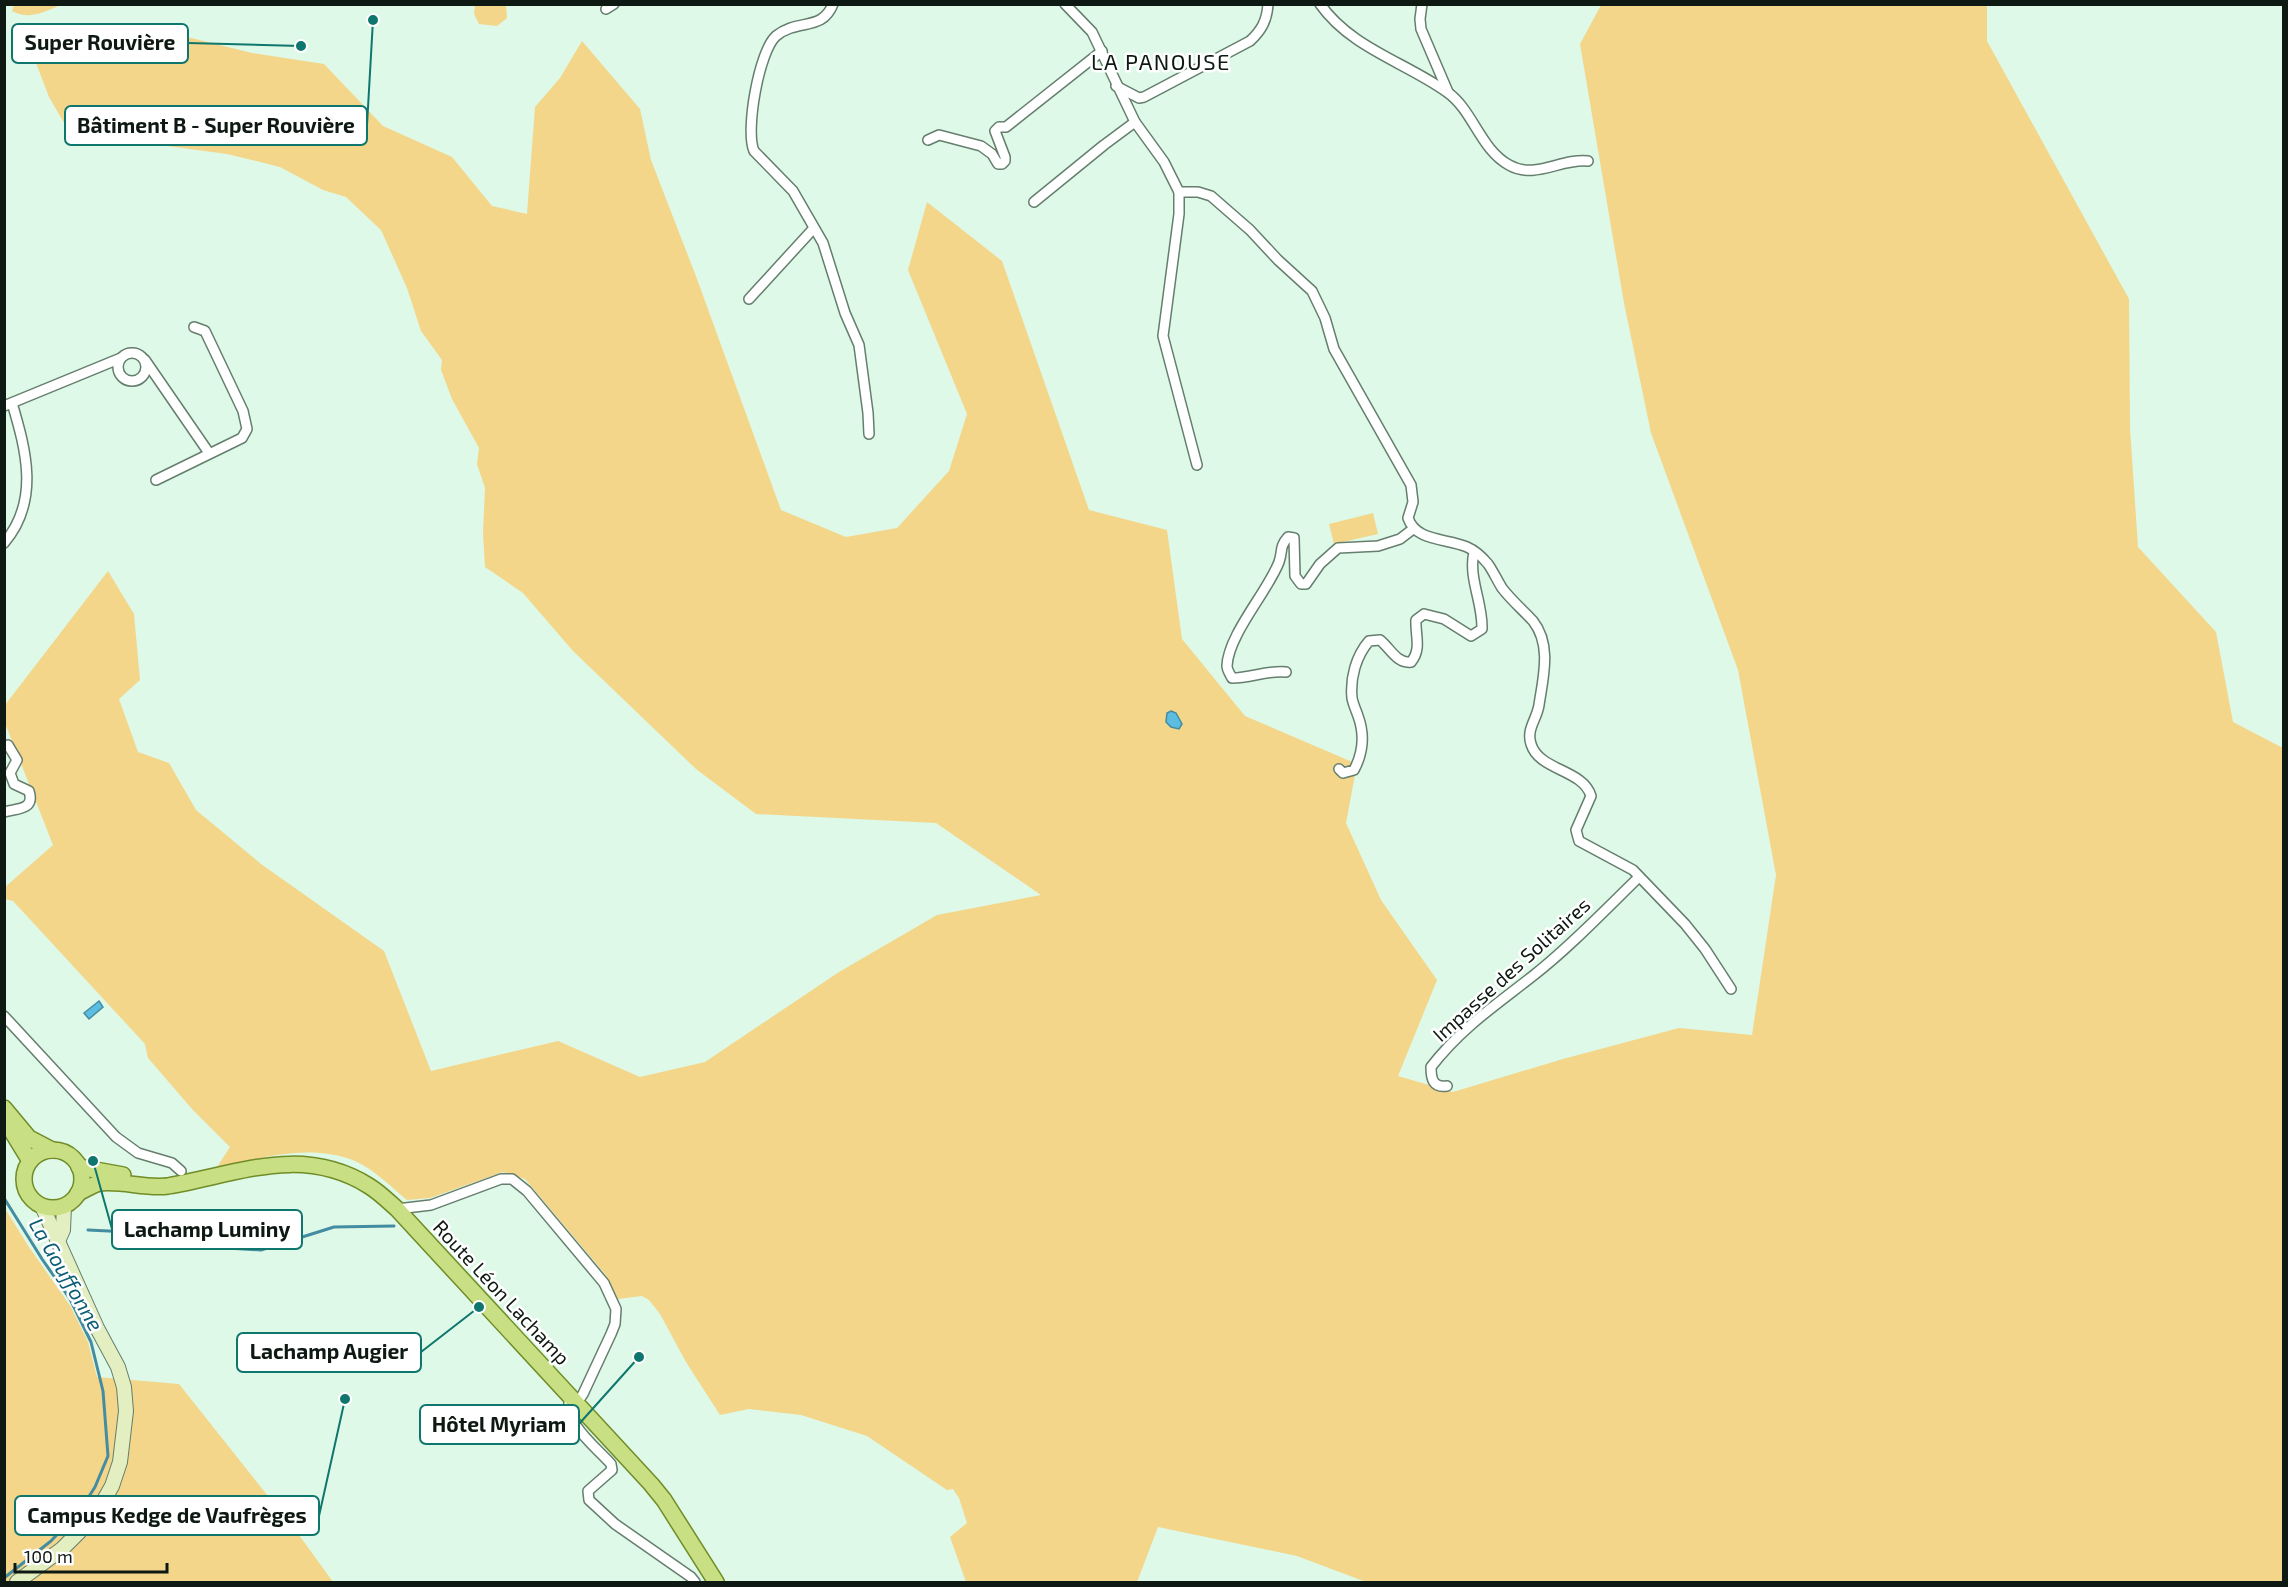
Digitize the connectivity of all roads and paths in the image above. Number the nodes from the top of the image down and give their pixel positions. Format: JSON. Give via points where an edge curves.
{"nodes":[{"id":1,"x":833,"y":4,"type":"edge"},
{"id":2,"x":1065,"y":4,"type":"edge"},
{"id":3,"x":1268,"y":4,"type":"edge"},
{"id":4,"x":1320,"y":4,"type":"edge"},
{"id":5,"x":1422,"y":4,"type":"edge"},
{"id":6,"x":1102,"y":51,"type":"junction"},
{"id":7,"x":1116,"y":86,"type":"junction"},
{"id":8,"x":1448,"y":92,"type":"junction"},
{"id":9,"x":1135,"y":123,"type":"junction"},
{"id":10,"x":928,"y":141,"type":"dead end"},
{"id":11,"x":1588,"y":161,"type":"dead end"},
{"id":12,"x":1179,"y":192,"type":"junction"},
{"id":13,"x":1034,"y":202,"type":"dead end"},
{"id":14,"x":814,"y":228,"type":"junction"},
{"id":15,"x":749,"y":299,"type":"dead end"},
{"id":16,"x":194,"y":327,"type":"dead end"},
{"id":17,"x":121,"y":358,"type":"junction"},
{"id":18,"x":145,"y":360,"type":"junction"},
{"id":19,"x":8,"y":404,"type":"edge"},
{"id":20,"x":869,"y":434,"type":"dead end"},
{"id":21,"x":209,"y":453,"type":"junction"},
{"id":22,"x":1197,"y":465,"type":"dead end"},
{"id":23,"x":156,"y":480,"type":"dead end"},
{"id":24,"x":1413,"y":529,"type":"junction"},
{"id":25,"x":4,"y":543,"type":"edge"},
{"id":26,"x":1474,"y":552,"type":"junction"},
{"id":27,"x":1286,"y":672,"type":"dead end"},
{"id":28,"x":8,"y":744,"type":"dead end"},
{"id":29,"x":1339,"y":769,"type":"dead end"},
{"id":30,"x":4,"y":812,"type":"edge"},
{"id":31,"x":1639,"y":877,"type":"junction"},
{"id":32,"x":1731,"y":988,"type":"dead end"},
{"id":33,"x":4,"y":1016,"type":"edge"},
{"id":34,"x":1447,"y":1086,"type":"dead end"},
{"id":35,"x":4,"y":1108,"type":"edge"},
{"id":36,"x":4,"y":1120,"type":"edge"},
{"id":37,"x":52,"y":1150,"type":"junction"},
{"id":38,"x":30,"y":1161,"type":"junction"},
{"id":39,"x":79,"y":1167,"type":"junction"},
{"id":40,"x":182,"y":1177,"type":"junction"},
{"id":41,"x":78,"y":1193,"type":"junction"},
{"id":42,"x":42,"y":1206,"type":"junction"},
{"id":43,"x":63,"y":1206,"type":"junction"},
{"id":44,"x":397,"y":1209,"type":"junction"},
{"id":45,"x":58,"y":1241,"type":"junction"},
{"id":46,"x":573,"y":1399,"type":"junction"},
{"id":47,"x":17,"y":1582,"type":"edge"},
{"id":48,"x":695,"y":1582,"type":"edge"},
{"id":49,"x":716,"y":1582,"type":"edge"}],
"edges":[{"from":1,"to":14,"type":"street","via":[[819,22],[793,26],[772,40],[754,97],[754,151],[794,191]]},
{"from":2,"to":6,"type":"street","via":[[1092,32]]},
{"from":3,"to":7,"type":"street","via":[[1267,18],[1250,41],[1144,97]]},
{"from":4,"to":8,"type":"street","via":[[1345,33]]},
{"from":5,"to":8,"type":"street","via":[[1421,29]]},
{"from":6,"to":7,"type":"street"},
{"from":6,"to":10,"type":"street","via":[[1006,127],[995,131],[1005,157],[1002,164],[981,146],[939,135]]},
{"from":7,"to":9,"type":"street"},
{"from":8,"to":11,"type":"street","via":[[1496,156],[1509,165],[1537,170],[1576,160]]},
{"from":9,"to":12,"type":"street","via":[[1164,162]]},
{"from":9,"to":13,"type":"street"},
{"from":12,"to":22,"type":"street","via":[[1163,336]]},
{"from":12,"to":24,"type":"street","via":[[1211,196],[1312,291],[1334,349],[1411,485],[1413,502],[1408,518]]},
{"from":14,"to":15,"type":"street"},
{"from":14,"to":20,"type":"street","via":[[824,243],[838,295],[859,345]]},
{"from":16,"to":21,"type":"street","via":[[205,331],[247,422],[242,438]]},
{"from":17,"to":18,"type":"street","via":[[134,353]]},
{"from":17,"to":18,"type":"street","via":[[118,372],[133,381],[144,374]]},
{"from":17,"to":19,"type":"street"},
{"from":18,"to":21,"type":"street"},
{"from":19,"to":25,"type":"street","via":[[23,440],[28,476],[20,518]]},
{"from":21,"to":23,"type":"street"},
{"from":24,"to":26,"type":"street"},
{"from":24,"to":27,"type":"street","via":[[1400,539],[1378,546],[1338,548],[1306,584],[1295,576],[1294,538],[1288,537],[1281,544],[1279,561],[1239,632],[1227,668],[1232,678]]},
{"from":26,"to":29,"type":"street","via":[[1482,629],[1471,636],[1444,619],[1424,614],[1416,620],[1416,656],[1406,663],[1380,640],[1369,641],[1356,658],[1352,697],[1359,718],[1362,755],[1354,770],[1347,774]]},
{"from":26,"to":31,"type":"street","via":[[1487,563],[1502,588],[1539,632],[1545,667],[1538,710],[1530,726],[1530,743],[1542,759],[1590,790],[1576,835]]},
{"from":28,"to":30,"type":"street","via":[[17,760],[10,773],[14,784],[29,791],[31,799],[27,807]]},
{"from":31,"to":32,"type":"street","via":[[1706,949]]},
{"from":31,"to":34,"type":"street","name":"Impasse des Solitaires","via":[[1534,975],[1482,1014],[1439,1057],[1431,1067],[1431,1078],[1435,1084]]},
{"from":33,"to":40,"type":"street","via":[[116,1137],[138,1153],[172,1162]]},
{"from":35,"to":37,"type":"main road","via":[[26,1135]]},
{"from":36,"to":38,"type":"main road"},
{"from":37,"to":38,"type":"main road"},
{"from":37,"to":39,"type":"main road","via":[[68,1155]]},
{"from":38,"to":42,"type":"main road","via":[[24,1176],[25,1187],[31,1199]]},
{"from":39,"to":40,"type":"main road","name":"Route Léon Lachamp"},
{"from":39,"to":41,"type":"main road"},
{"from":40,"to":41,"type":"main road","name":"Route Léon Lachamp","via":[[166,1186],[107,1183]]},
{"from":40,"to":44,"type":"main road","name":"Route Léon Lachamp","via":[[269,1164],[305,1164],[340,1171],[369,1186]]},
{"from":41,"to":43,"type":"main road"},
{"from":42,"to":43,"type":"main road"},
{"from":42,"to":45,"type":"street"},
{"from":43,"to":45,"type":"street","via":[[63,1230]]},
{"from":44,"to":46,"type":"main road","name":"Route Léon Lachamp"},
{"from":44,"to":46,"type":"street","via":[[431,1204],[501,1179],[512,1179],[527,1191],[604,1283],[616,1309],[615,1324],[583,1394]]},
{"from":45,"to":47,"type":"street","via":[[118,1367],[124,1387],[125,1434],[112,1486],[100,1507],[62,1549]]},
{"from":46,"to":48,"type":"street","via":[[568,1406],[573,1422],[611,1464],[612,1470],[588,1491],[589,1500],[615,1524]]},
{"from":46,"to":49,"type":"main road","name":"Route Léon Lachamp","via":[[664,1500]]}]}
